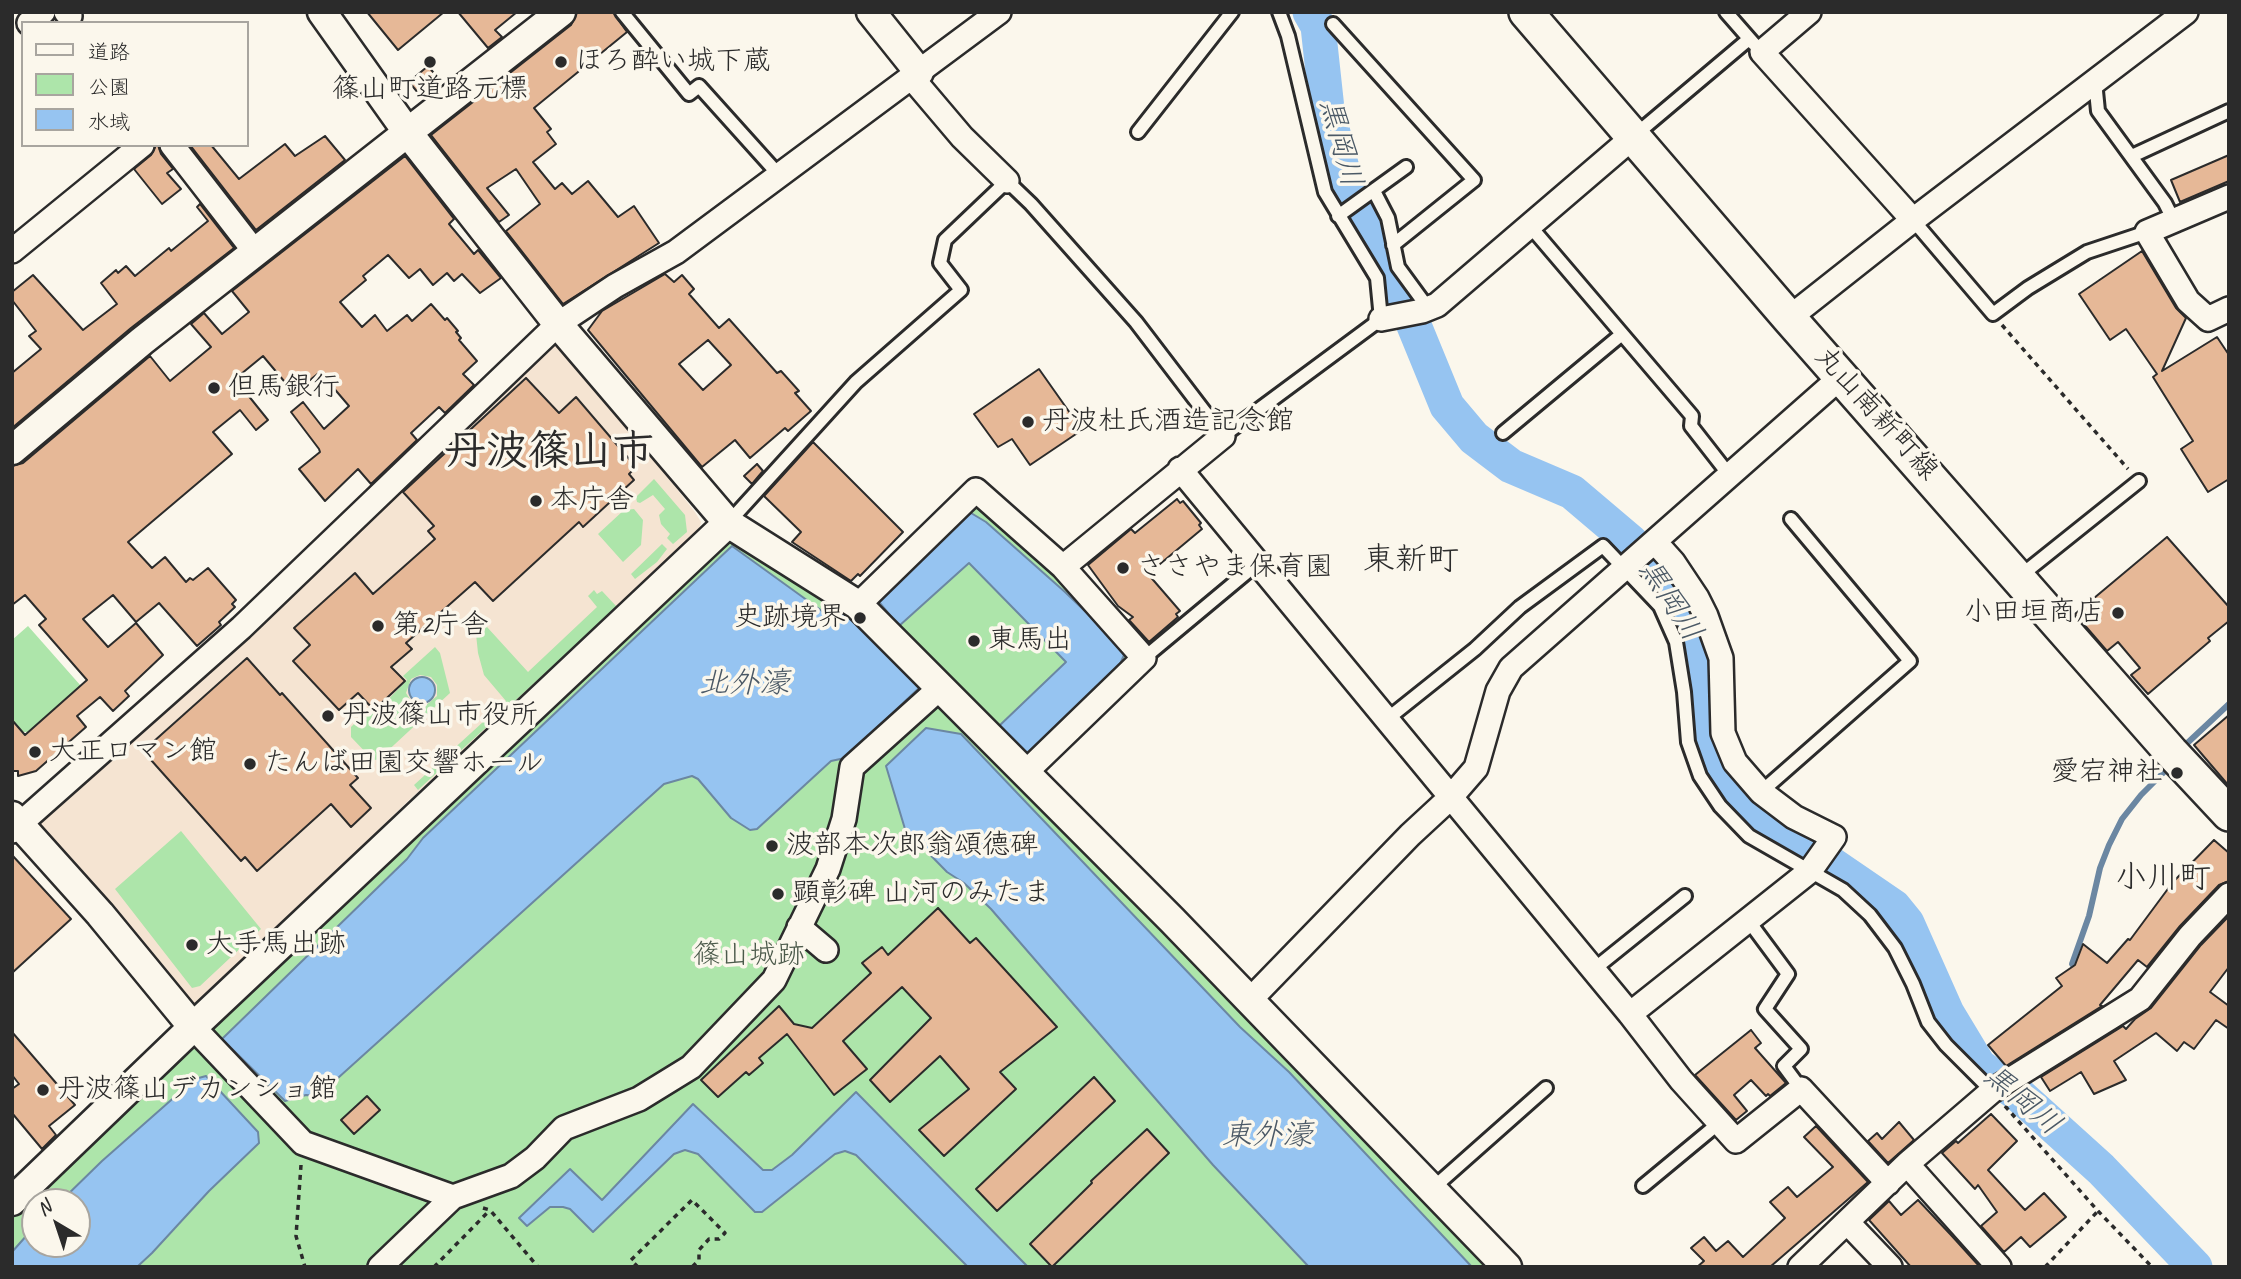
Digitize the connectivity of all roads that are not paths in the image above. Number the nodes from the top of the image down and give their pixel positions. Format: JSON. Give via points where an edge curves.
{"nodes":[{"id":1,"x":322,"y":12,"type":"edge"},
{"id":2,"x":561,"y":12,"type":"edge"},
{"id":3,"x":622,"y":12,"type":"edge"},
{"id":4,"x":871,"y":12,"type":"edge"},
{"id":5,"x":1232,"y":12,"type":"edge"},
{"id":6,"x":1279,"y":12,"type":"edge"},
{"id":7,"x":1526,"y":12,"type":"edge"},
{"id":8,"x":1726,"y":12,"type":"edge"},
{"id":9,"x":1809,"y":12,"type":"edge"},
{"id":10,"x":2186,"y":12,"type":"edge"},
{"id":11,"x":993,"y":14,"type":"edge"},
{"id":12,"x":1333,"y":24,"type":"dead end"},
{"id":13,"x":1755,"y":46,"type":"junction"},
{"id":14,"x":915,"y":75,"type":"junction"},
{"id":15,"x":2095,"y":81,"type":"junction"},
{"id":16,"x":2229,"y":111,"type":"edge"},
{"id":17,"x":1138,"y":132,"type":"dead end"},
{"id":18,"x":408,"y":133,"type":"junction"},
{"id":19,"x":1632,"y":138,"type":"junction"},
{"id":20,"x":140,"y":147,"type":"edge"},
{"id":21,"x":174,"y":147,"type":"edge"},
{"id":22,"x":2132,"y":156,"type":"junction"},
{"id":23,"x":1406,"y":167,"type":"dead end"},
{"id":24,"x":779,"y":174,"type":"junction"},
{"id":25,"x":1007,"y":181,"type":"junction"},
{"id":26,"x":1374,"y":191,"type":"junction"},
{"id":27,"x":2229,"y":197,"type":"edge"},
{"id":28,"x":1338,"y":216,"type":"junction"},
{"id":29,"x":1913,"y":220,"type":"junction"},
{"id":30,"x":2174,"y":221,"type":"junction"},
{"id":31,"x":1530,"y":226,"type":"junction"},
{"id":32,"x":2147,"y":232,"type":"junction"},
{"id":33,"x":1393,"y":245,"type":"junction"},
{"id":34,"x":12,"y":251,"type":"edge"},
{"id":35,"x":255,"y":253,"type":"junction"},
{"id":36,"x":1425,"y":309,"type":"junction"},
{"id":37,"x":2229,"y":309,"type":"edge"},
{"id":38,"x":1389,"y":317,"type":"junction"},
{"id":39,"x":1790,"y":318,"type":"junction"},
{"id":40,"x":558,"y":324,"type":"junction"},
{"id":41,"x":1622,"y":334,"type":"junction"},
{"id":42,"x":1842,"y":376,"type":"junction"},
{"id":43,"x":1503,"y":433,"type":"dead end"},
{"id":44,"x":1223,"y":436,"type":"junction"},
{"id":45,"x":12,"y":450,"type":"edge"},
{"id":46,"x":1180,"y":469,"type":"junction"},
{"id":47,"x":1730,"y":476,"type":"junction"},
{"id":48,"x":2139,"y":481,"type":"road end"},
{"id":49,"x":1791,"y":519,"type":"dead end"},
{"id":50,"x":728,"y":523,"type":"junction"},
{"id":51,"x":1652,"y":544,"type":"junction"},
{"id":52,"x":1258,"y":563,"type":"junction"},
{"id":53,"x":1624,"y":566,"type":"junction"},
{"id":54,"x":1063,"y":567,"type":"junction"},
{"id":55,"x":2020,"y":577,"type":"junction"},
{"id":56,"x":858,"y":605,"type":"junction"},
{"id":57,"x":1144,"y":658,"type":"junction"},
{"id":58,"x":941,"y":687,"type":"junction"},
{"id":59,"x":1386,"y":720,"type":"junction"},
{"id":60,"x":1026,"y":772,"type":"junction"},
{"id":61,"x":1760,"y":792,"type":"junction"},
{"id":62,"x":1450,"y":798,"type":"junction"},
{"id":63,"x":2229,"y":814,"type":"edge"},
{"id":64,"x":15,"y":824,"type":"edge"},
{"id":65,"x":1812,"y":869,"type":"junction"},
{"id":66,"x":2229,"y":895,"type":"edge"},
{"id":67,"x":1685,"y":897,"type":"dead end"},
{"id":68,"x":1748,"y":920,"type":"junction"},
{"id":69,"x":799,"y":927,"type":"junction"},
{"id":70,"x":826,"y":950,"type":"dead end"},
{"id":71,"x":1593,"y":970,"type":"junction"},
{"id":72,"x":1249,"y":1001,"type":"junction"},
{"id":73,"x":1630,"y":1014,"type":"junction"},
{"id":74,"x":193,"y":1027,"type":"junction"},
{"id":75,"x":1546,"y":1088,"type":"dead end"},
{"id":76,"x":1801,"y":1088,"type":"junction"},
{"id":77,"x":1992,"y":1091,"type":"junction"},
{"id":78,"x":1719,"y":1123,"type":"junction"},
{"id":79,"x":1907,"y":1164,"type":"junction"},
{"id":80,"x":1888,"y":1182,"type":"junction"},
{"id":81,"x":1643,"y":1186,"type":"dead end"},
{"id":82,"x":1432,"y":1189,"type":"junction"},
{"id":83,"x":453,"y":1197,"type":"junction"},
{"id":84,"x":12,"y":1201,"type":"edge"},
{"id":85,"x":1847,"y":1222,"type":"junction"},
{"id":86,"x":380,"y":1267,"type":"edge"},
{"id":87,"x":1507,"y":1267,"type":"edge"},
{"id":88,"x":1800,"y":1267,"type":"edge"},
{"id":89,"x":1890,"y":1267,"type":"edge"},
{"id":90,"x":1999,"y":1267,"type":"edge"}],
"edges":[{"from":1,"to":18,"type":"street"},
{"from":2,"to":18,"type":"street"},
{"from":3,"to":24,"type":"lane","via":[[689,93],[699,86]]},
{"from":4,"to":14,"type":"street"},
{"from":5,"to":17,"type":"lane"},
{"from":6,"to":28,"type":"lane","via":[[1325,192]]},
{"from":7,"to":19,"type":"main road","name":"丸山南新町線"},
{"from":8,"to":13,"type":"lane"},
{"from":9,"to":13,"type":"street"},
{"from":10,"to":15,"type":"street"},
{"from":11,"to":14,"type":"street"},
{"from":12,"to":33,"type":"lane","via":[[1474,180]]},
{"from":13,"to":19,"type":"lane"},
{"from":13,"to":29,"type":"street"},
{"from":14,"to":24,"type":"street"},
{"from":14,"to":25,"type":"street","via":[[962,137]]},
{"from":15,"to":22,"type":"lane","via":[[2098,111]]},
{"from":15,"to":29,"type":"street"},
{"from":16,"to":22,"type":"lane"},
{"from":18,"to":35,"type":"street"},
{"from":18,"to":40,"type":"street"},
{"from":19,"to":31,"type":"street"},
{"from":19,"to":39,"type":"main road","name":"丸山南新町線"},
{"from":20,"to":34,"type":"street"},
{"from":21,"to":35,"type":"street"},
{"from":22,"to":30,"type":"lane"},
{"from":23,"to":26,"type":"lane"},
{"from":24,"to":40,"type":"street","via":[[676,252]]},
{"from":25,"to":44,"type":"lane","via":[[1136,322]]},
{"from":25,"to":50,"type":"lane","via":[[945,240],[940,263],[961,290],[856,382]]},
{"from":26,"to":28,"type":"lane"},
{"from":26,"to":33,"type":"lane","via":[[1388,218]]},
{"from":27,"to":30,"type":"street"},
{"from":28,"to":38,"type":"lane","via":[[1377,278]]},
{"from":29,"to":32,"type":"lane","via":[[1993,314],[2087,252]]},
{"from":29,"to":39,"type":"street"},
{"from":30,"to":32,"type":"street"},
{"from":31,"to":36,"type":"street","via":[[1437,304]]},
{"from":31,"to":41,"type":"lane"},
{"from":32,"to":37,"type":"street","via":[[2188,301],[2208,319]]},
{"from":33,"to":36,"type":"lane","via":[[1398,267]]},
{"from":35,"to":45,"type":"street"},
{"from":36,"to":38,"type":"street"},
{"from":38,"to":44,"type":"lane"},
{"from":39,"to":42,"type":"main road","name":"丸山南新町線"},
{"from":40,"to":50,"type":"street"},
{"from":40,"to":64,"type":"street","via":[[241,628]]},
{"from":41,"to":43,"type":"lane"},
{"from":41,"to":47,"type":"lane","via":[[1692,416],[1691,426]]},
{"from":42,"to":47,"type":"street"},
{"from":42,"to":55,"type":"main road","name":"丸山南新町線"},
{"from":44,"to":46,"type":"street"},
{"from":46,"to":52,"type":"street"},
{"from":46,"to":54,"type":"street"},
{"from":47,"to":51,"type":"street"},
{"from":48,"to":55,"type":"lane"},
{"from":49,"to":61,"type":"lane","via":[[1910,661]]},
{"from":50,"to":56,"type":"street"},
{"from":50,"to":74,"type":"street"},
{"from":51,"to":53,"type":"street"},
{"from":51,"to":61,"type":"street","via":[[1673,562],[1706,616],[1721,658],[1723,733],[1735,762]]},
{"from":52,"to":57,"type":"lane"},
{"from":52,"to":59,"type":"street"},
{"from":53,"to":59,"type":"lane","via":[[1603,547],[1520,607]]},
{"from":53,"to":62,"type":"street","via":[[1511,668],[1498,691],[1476,768]]},
{"from":53,"to":65,"type":"lane","via":[[1660,606],[1676,642],[1688,742],[1700,776],[1749,836]]},
{"from":54,"to":56,"type":"street","via":[[976,490]]},
{"from":54,"to":57,"type":"street"},
{"from":55,"to":63,"type":"main road","name":"丸山南新町線"},
{"from":56,"to":58,"type":"street"},
{"from":57,"to":60,"type":"street"},
{"from":58,"to":60,"type":"street"},
{"from":58,"to":69,"type":"street","via":[[852,767],[845,819],[828,869]]},
{"from":59,"to":62,"type":"street"},
{"from":60,"to":72,"type":"street"},
{"from":61,"to":65,"type":"street","via":[[1794,817],[1834,837]]},
{"from":62,"to":71,"type":"street"},
{"from":62,"to":72,"type":"street"},
{"from":64,"to":74,"type":"street","via":[[100,914]]},
{"from":65,"to":68,"type":"street"},
{"from":65,"to":77,"type":"lane","via":[[1870,915],[1895,948],[1928,1022]]},
{"from":66,"to":77,"type":"street","via":[[2140,999]]},
{"from":67,"to":71,"type":"lane"},
{"from":68,"to":73,"type":"street"},
{"from":68,"to":76,"type":"lane","via":[[1788,974],[1765,1009],[1801,1049],[1784,1066]]},
{"from":69,"to":70,"type":"street"},
{"from":69,"to":83,"type":"street","via":[[774,979],[691,1067],[639,1099],[564,1128],[511,1176]]},
{"from":71,"to":73,"type":"street"},
{"from":72,"to":82,"type":"street"},
{"from":73,"to":78,"type":"street"},
{"from":74,"to":83,"type":"street","via":[[303,1143]]},
{"from":74,"to":84,"type":"street"},
{"from":75,"to":82,"type":"lane"},
{"from":76,"to":78,"type":"street","via":[[1736,1141]]},
{"from":76,"to":80,"type":"street"},
{"from":77,"to":79,"type":"street"},
{"from":78,"to":81,"type":"lane"},
{"from":79,"to":80,"type":"street"},
{"from":79,"to":90,"type":"street"},
{"from":80,"to":85,"type":"street"},
{"from":82,"to":87,"type":"street"},
{"from":83,"to":86,"type":"street"},
{"from":85,"to":88,"type":"street"},
{"from":85,"to":89,"type":"street"}]}
